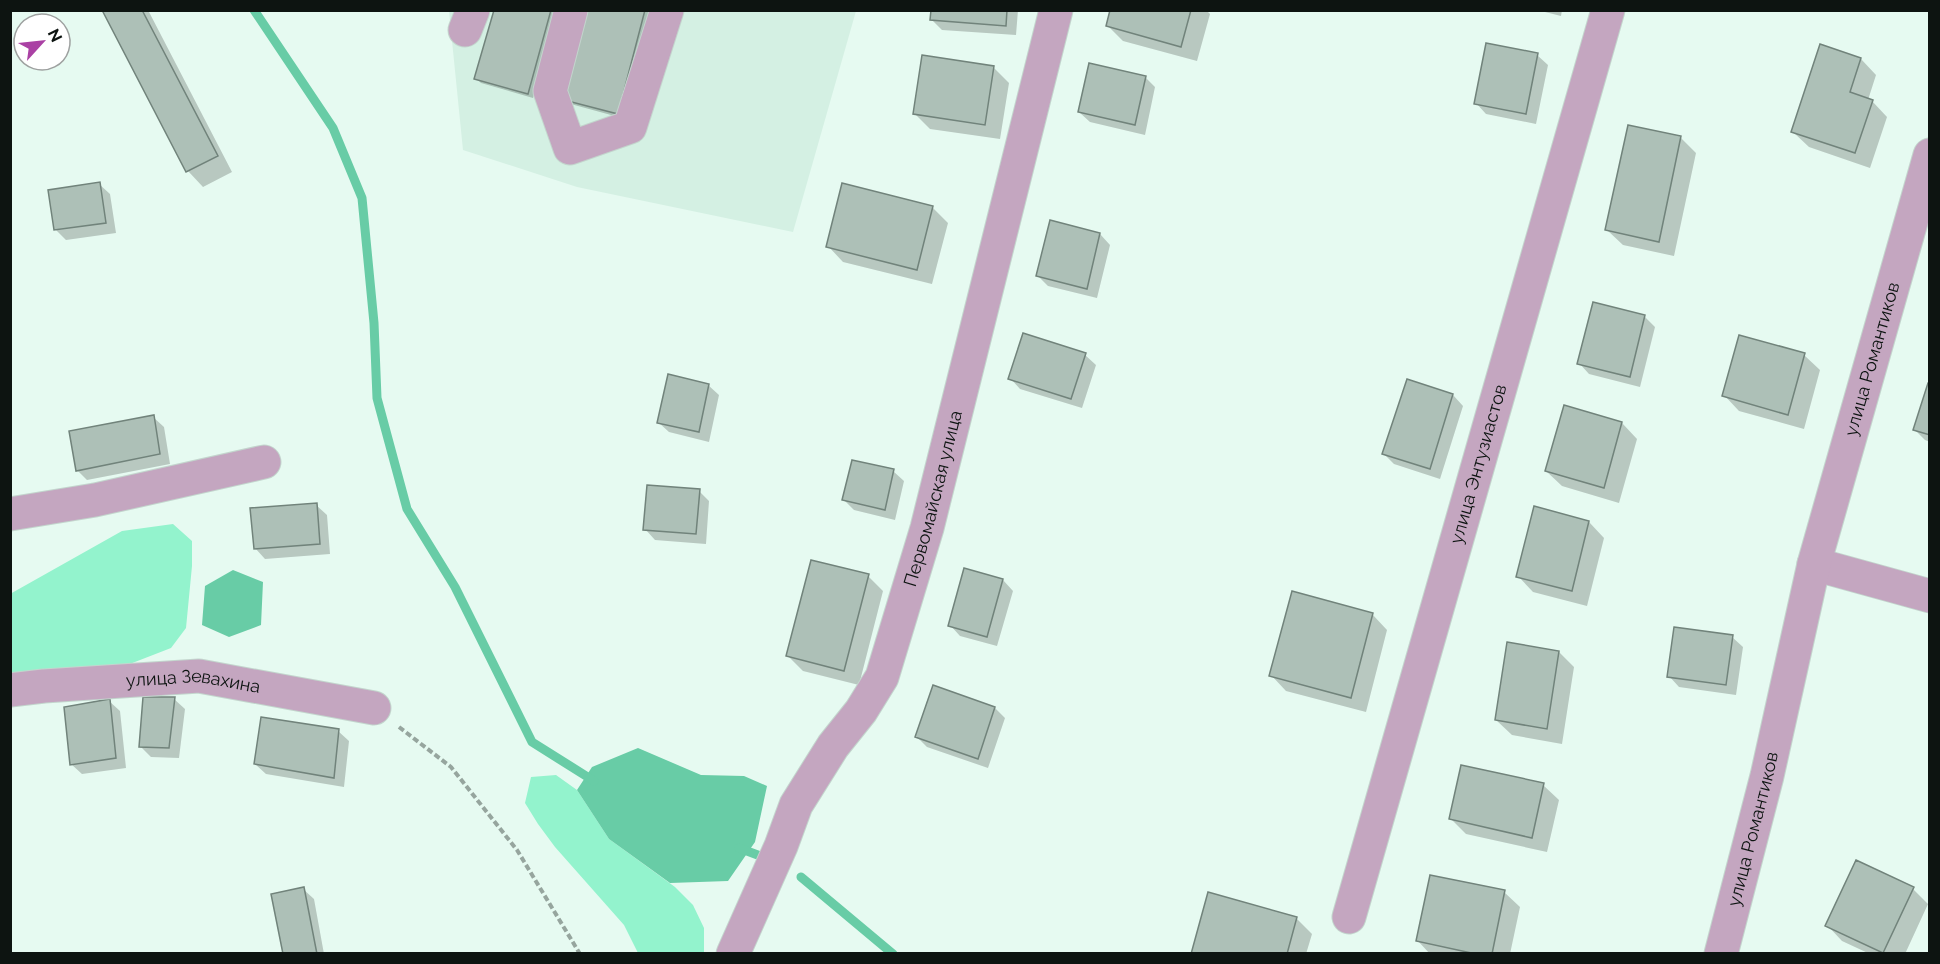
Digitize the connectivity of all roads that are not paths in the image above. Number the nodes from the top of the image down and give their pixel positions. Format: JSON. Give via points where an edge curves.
{"nodes":[{"id":1,"x":571,"y":10,"type":"edge"},
{"id":2,"x":667,"y":10,"type":"edge"},
{"id":3,"x":1056,"y":10,"type":"edge"},
{"id":4,"x":1608,"y":10,"type":"edge"},
{"id":5,"x":1929,"y":155,"type":"edge"},
{"id":6,"x":264,"y":462,"type":"dead end"},
{"id":7,"x":10,"y":514,"type":"edge"},
{"id":8,"x":1815,"y":564,"type":"junction"},
{"id":9,"x":1929,"y":596,"type":"edge"},
{"id":10,"x":10,"y":690,"type":"edge"},
{"id":11,"x":374,"y":708,"type":"road end"},
{"id":12,"x":1348,"y":917,"type":"dead end"},
{"id":13,"x":733,"y":954,"type":"edge"},
{"id":14,"x":1721,"y":954,"type":"edge"}],
"edges":[{"from":1,"to":2,"type":"street","via":[[550,91],[570,148],[630,127]]},
{"from":3,"to":13,"type":"street","name":"Первомайская улица","via":[[927,528],[882,677],[796,805]]},
{"from":4,"to":12,"type":"street","name":"улица Энтузиастов"},
{"from":5,"to":8,"type":"street","name":"улица Романтиков"},
{"from":6,"to":7,"type":"street","via":[[96,500]]},
{"from":8,"to":9,"type":"street"},
{"from":8,"to":14,"type":"street","name":"улица Романтиков","via":[[1767,776]]},
{"from":10,"to":11,"type":"street","name":"улица Зевахина","via":[[199,676]]}]}
